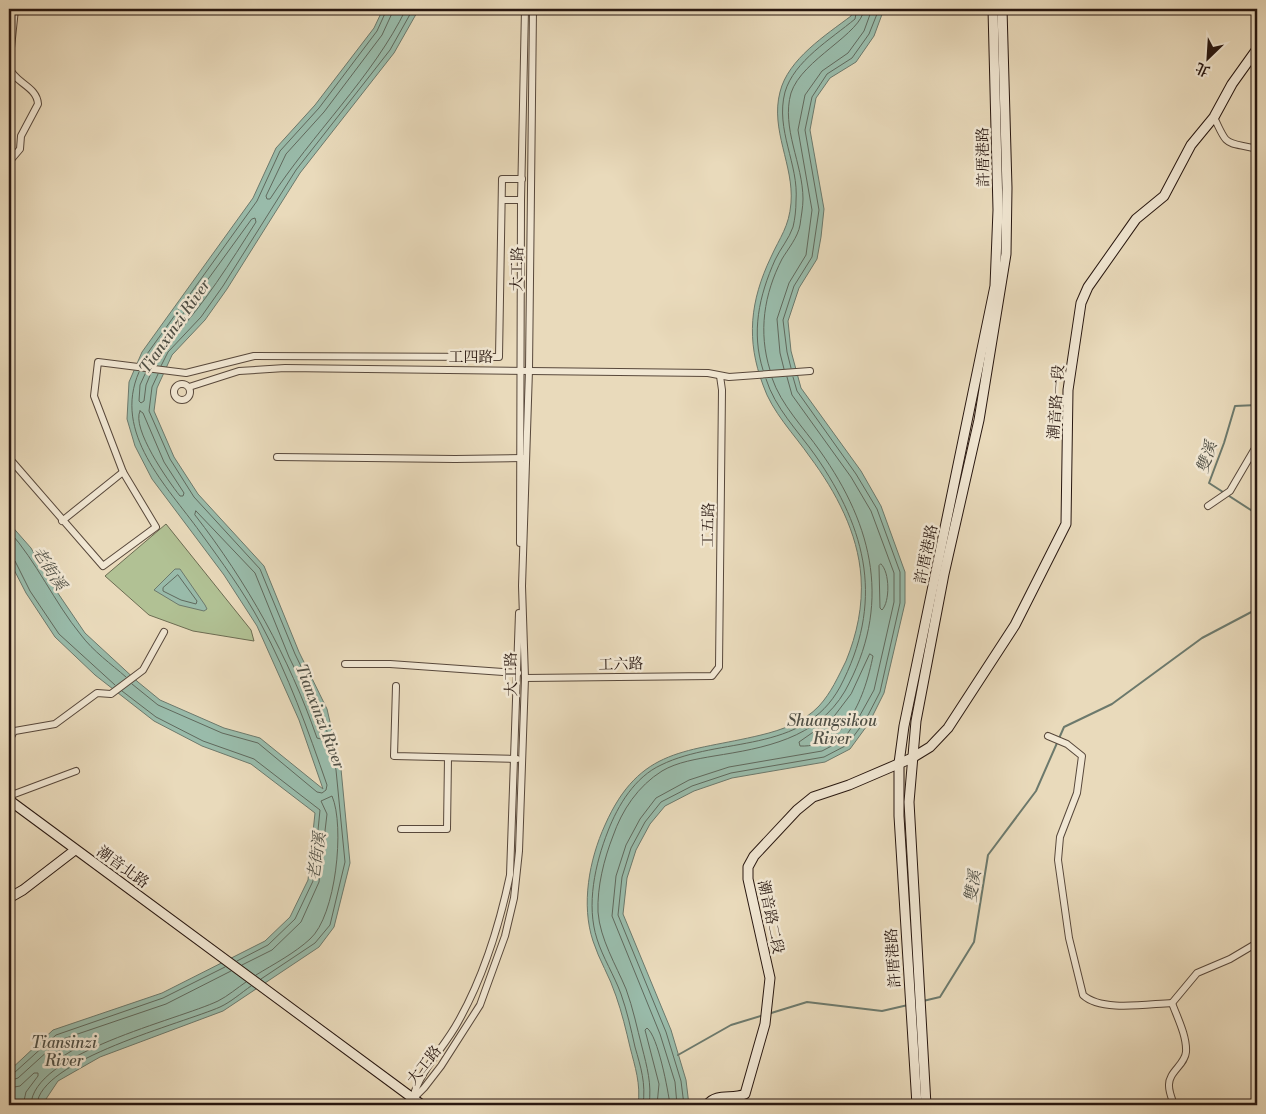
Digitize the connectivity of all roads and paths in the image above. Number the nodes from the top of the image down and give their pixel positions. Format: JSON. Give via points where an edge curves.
{"nodes":[{"id":1,"x":15,"y":9,"type":"edge"},
{"id":2,"x":525,"y":9,"type":"edge"},
{"id":3,"x":533,"y":9,"type":"edge"},
{"id":4,"x":994,"y":9,"type":"edge"},
{"id":5,"x":1002,"y":9,"type":"edge"},
{"id":6,"x":1257,"y":49,"type":"edge"},
{"id":7,"x":1214,"y":117,"type":"junction"},
{"id":8,"x":1257,"y":149,"type":"edge"},
{"id":9,"x":9,"y":162,"type":"edge"},
{"id":10,"x":522,"y":179,"type":"junction"},
{"id":11,"x":502,"y":200,"type":"junction"},
{"id":12,"x":521,"y":200,"type":"junction"},
{"id":13,"x":994,"y":306,"type":"junction"},
{"id":14,"x":525,"y":370,"type":"junction"},
{"id":15,"x":808,"y":371,"type":"dead end"},
{"id":16,"x":720,"y":376,"type":"junction"},
{"id":17,"x":189,"y":387,"type":"dead end"},
{"id":18,"x":1257,"y":449,"type":"edge"},
{"id":19,"x":277,"y":457,"type":"dead end"},
{"id":20,"x":9,"y":458,"type":"edge"},
{"id":21,"x":524,"y":458,"type":"junction"},
{"id":22,"x":123,"y":472,"type":"junction"},
{"id":23,"x":1208,"y":506,"type":"dead end"},
{"id":24,"x":62,"y":521,"type":"junction"},
{"id":25,"x":164,"y":632,"type":"dead end"},
{"id":26,"x":345,"y":664,"type":"dead end"},
{"id":27,"x":518,"y":673,"type":"junction"},
{"id":28,"x":716,"y":673,"type":"joint"},
{"id":29,"x":525,"y":678,"type":"junction"},
{"id":30,"x":396,"y":686,"type":"dead end"},
{"id":31,"x":11,"y":733,"type":"edge"},
{"id":32,"x":1051,"y":738,"type":"dead end"},
{"id":33,"x":9,"y":741,"type":"edge"},
{"id":34,"x":448,"y":758,"type":"junction"},
{"id":35,"x":514,"y":759,"type":"junction"},
{"id":36,"x":522,"y":760,"type":"junction"},
{"id":37,"x":906,"y":761,"type":"junction"},
{"id":38,"x":76,"y":771,"type":"dead end"},
{"id":39,"x":9,"y":796,"type":"edge"},
{"id":40,"x":9,"y":800,"type":"edge"},
{"id":41,"x":401,"y":829,"type":"dead end"},
{"id":42,"x":75,"y":850,"type":"junction"},
{"id":43,"x":9,"y":898,"type":"edge"},
{"id":44,"x":1257,"y":943,"type":"edge"},
{"id":45,"x":1172,"y":1003,"type":"junction"},
{"id":46,"x":410,"y":1102,"type":"edge"},
{"id":47,"x":422,"y":1105,"type":"edge"},
{"id":48,"x":707,"y":1105,"type":"edge"},
{"id":49,"x":917,"y":1105,"type":"edge"},
{"id":50,"x":926,"y":1105,"type":"edge"},
{"id":51,"x":1174,"y":1105,"type":"edge"}],
"edges":[{"from":1,"to":9,"type":"street","via":[[9,67],[11,74],[34,92],[38,104],[21,136],[20,149]]},
{"from":2,"to":10,"type":"street","name":"大工路"},
{"from":3,"to":14,"type":"street","name":"大工路"},
{"from":4,"to":13,"type":"street","name":"許厝港路","via":[[998,210]]},
{"from":5,"to":13,"type":"street","name":"許厝港路","via":[[1006,254]]},
{"from":6,"to":7,"type":"street","name":"潮音路一段"},
{"from":7,"to":8,"type":"street","via":[[1224,140],[1232,145]]},
{"from":7,"to":37,"type":"street","name":"潮音路一段","via":[[1191,145],[1164,196],[1136,219],[1080,303],[1068,390],[1066,524],[1015,625],[953,720],[930,747]]},
{"from":10,"to":11,"type":"street","via":[[502,178]]},
{"from":10,"to":12,"type":"street","name":"大工路"},
{"from":11,"to":12,"type":"street"},
{"from":11,"to":22,"type":"street","via":[[499,358],[254,356],[186,373],[98,362],[94,396]]},
{"from":12,"to":14,"type":"street","name":"大工路"},
{"from":13,"to":37,"type":"street","name":"許厝港路","via":[[979,420]]},
{"from":13,"to":37,"type":"street","name":"許厝港路","via":[[904,726]]},
{"from":14,"to":16,"type":"street","name":"工四路","via":[[708,372]]},
{"from":14,"to":17,"type":"street","name":"工四路","via":[[253,369]]},
{"from":14,"to":21,"type":"street","name":"大工路"},
{"from":15,"to":16,"type":"street","name":"工四路"},
{"from":16,"to":28,"type":"street","name":"工五路","via":[[720,627]]},
{"from":18,"to":23,"type":"street","via":[[1230,491]]},
{"from":19,"to":21,"type":"street"},
{"from":20,"to":24,"type":"street"},
{"from":21,"to":27,"type":"street","name":"大工路"},
{"from":21,"to":29,"type":"street","name":"大工路","via":[[522,586]]},
{"from":22,"to":24,"type":"street"},
{"from":22,"to":24,"type":"street","via":[[156,527],[103,566]]},
{"from":25,"to":31,"type":"street","via":[[144,670],[111,694],[97,693],[55,724]]},
{"from":26,"to":27,"type":"street"},
{"from":27,"to":35,"type":"street","name":"大工路"},
{"from":28,"to":29,"type":"street","name":"工六路","via":[[712,676]]},
{"from":29,"to":36,"type":"street","name":"大工路"},
{"from":30,"to":34,"type":"street","via":[[394,756]]},
{"from":31,"to":33,"type":"street"},
{"from":32,"to":45,"type":"street","via":[[1082,756],[1077,793],[1060,837],[1058,860],[1069,938],[1083,995],[1089,1001],[1106,1005]]},
{"from":34,"to":35,"type":"street"},
{"from":34,"to":41,"type":"street","via":[[447,830]]},
{"from":35,"to":36,"type":"street"},
{"from":35,"to":46,"type":"street","name":"大工路","via":[[510,875],[496,933],[476,990],[417,1083]]},
{"from":36,"to":46,"type":"street","name":"大工路","via":[[514,898],[500,952],[480,1005],[460,1040]]},
{"from":37,"to":48,"type":"street","name":"潮音路二段","via":[[813,797],[754,856],[748,868],[748,879],[770,978],[765,1024],[745,1094],[718,1097]]},
{"from":37,"to":49,"type":"street","name":"許厝港路","via":[[902,863]]},
{"from":37,"to":50,"type":"street","name":"許厝港路"},
{"from":38,"to":39,"type":"street"},
{"from":40,"to":42,"type":"street","name":"潮音北路"},
{"from":42,"to":43,"type":"street"},
{"from":42,"to":46,"type":"street","name":"潮音北路","via":[[272,994]]},
{"from":44,"to":45,"type":"street","via":[[1198,973]]},
{"from":45,"to":51,"type":"street","via":[[1186,1043],[1185,1058],[1173,1073],[1169,1085]]},
{"from":46,"to":47,"type":"street"}]}
